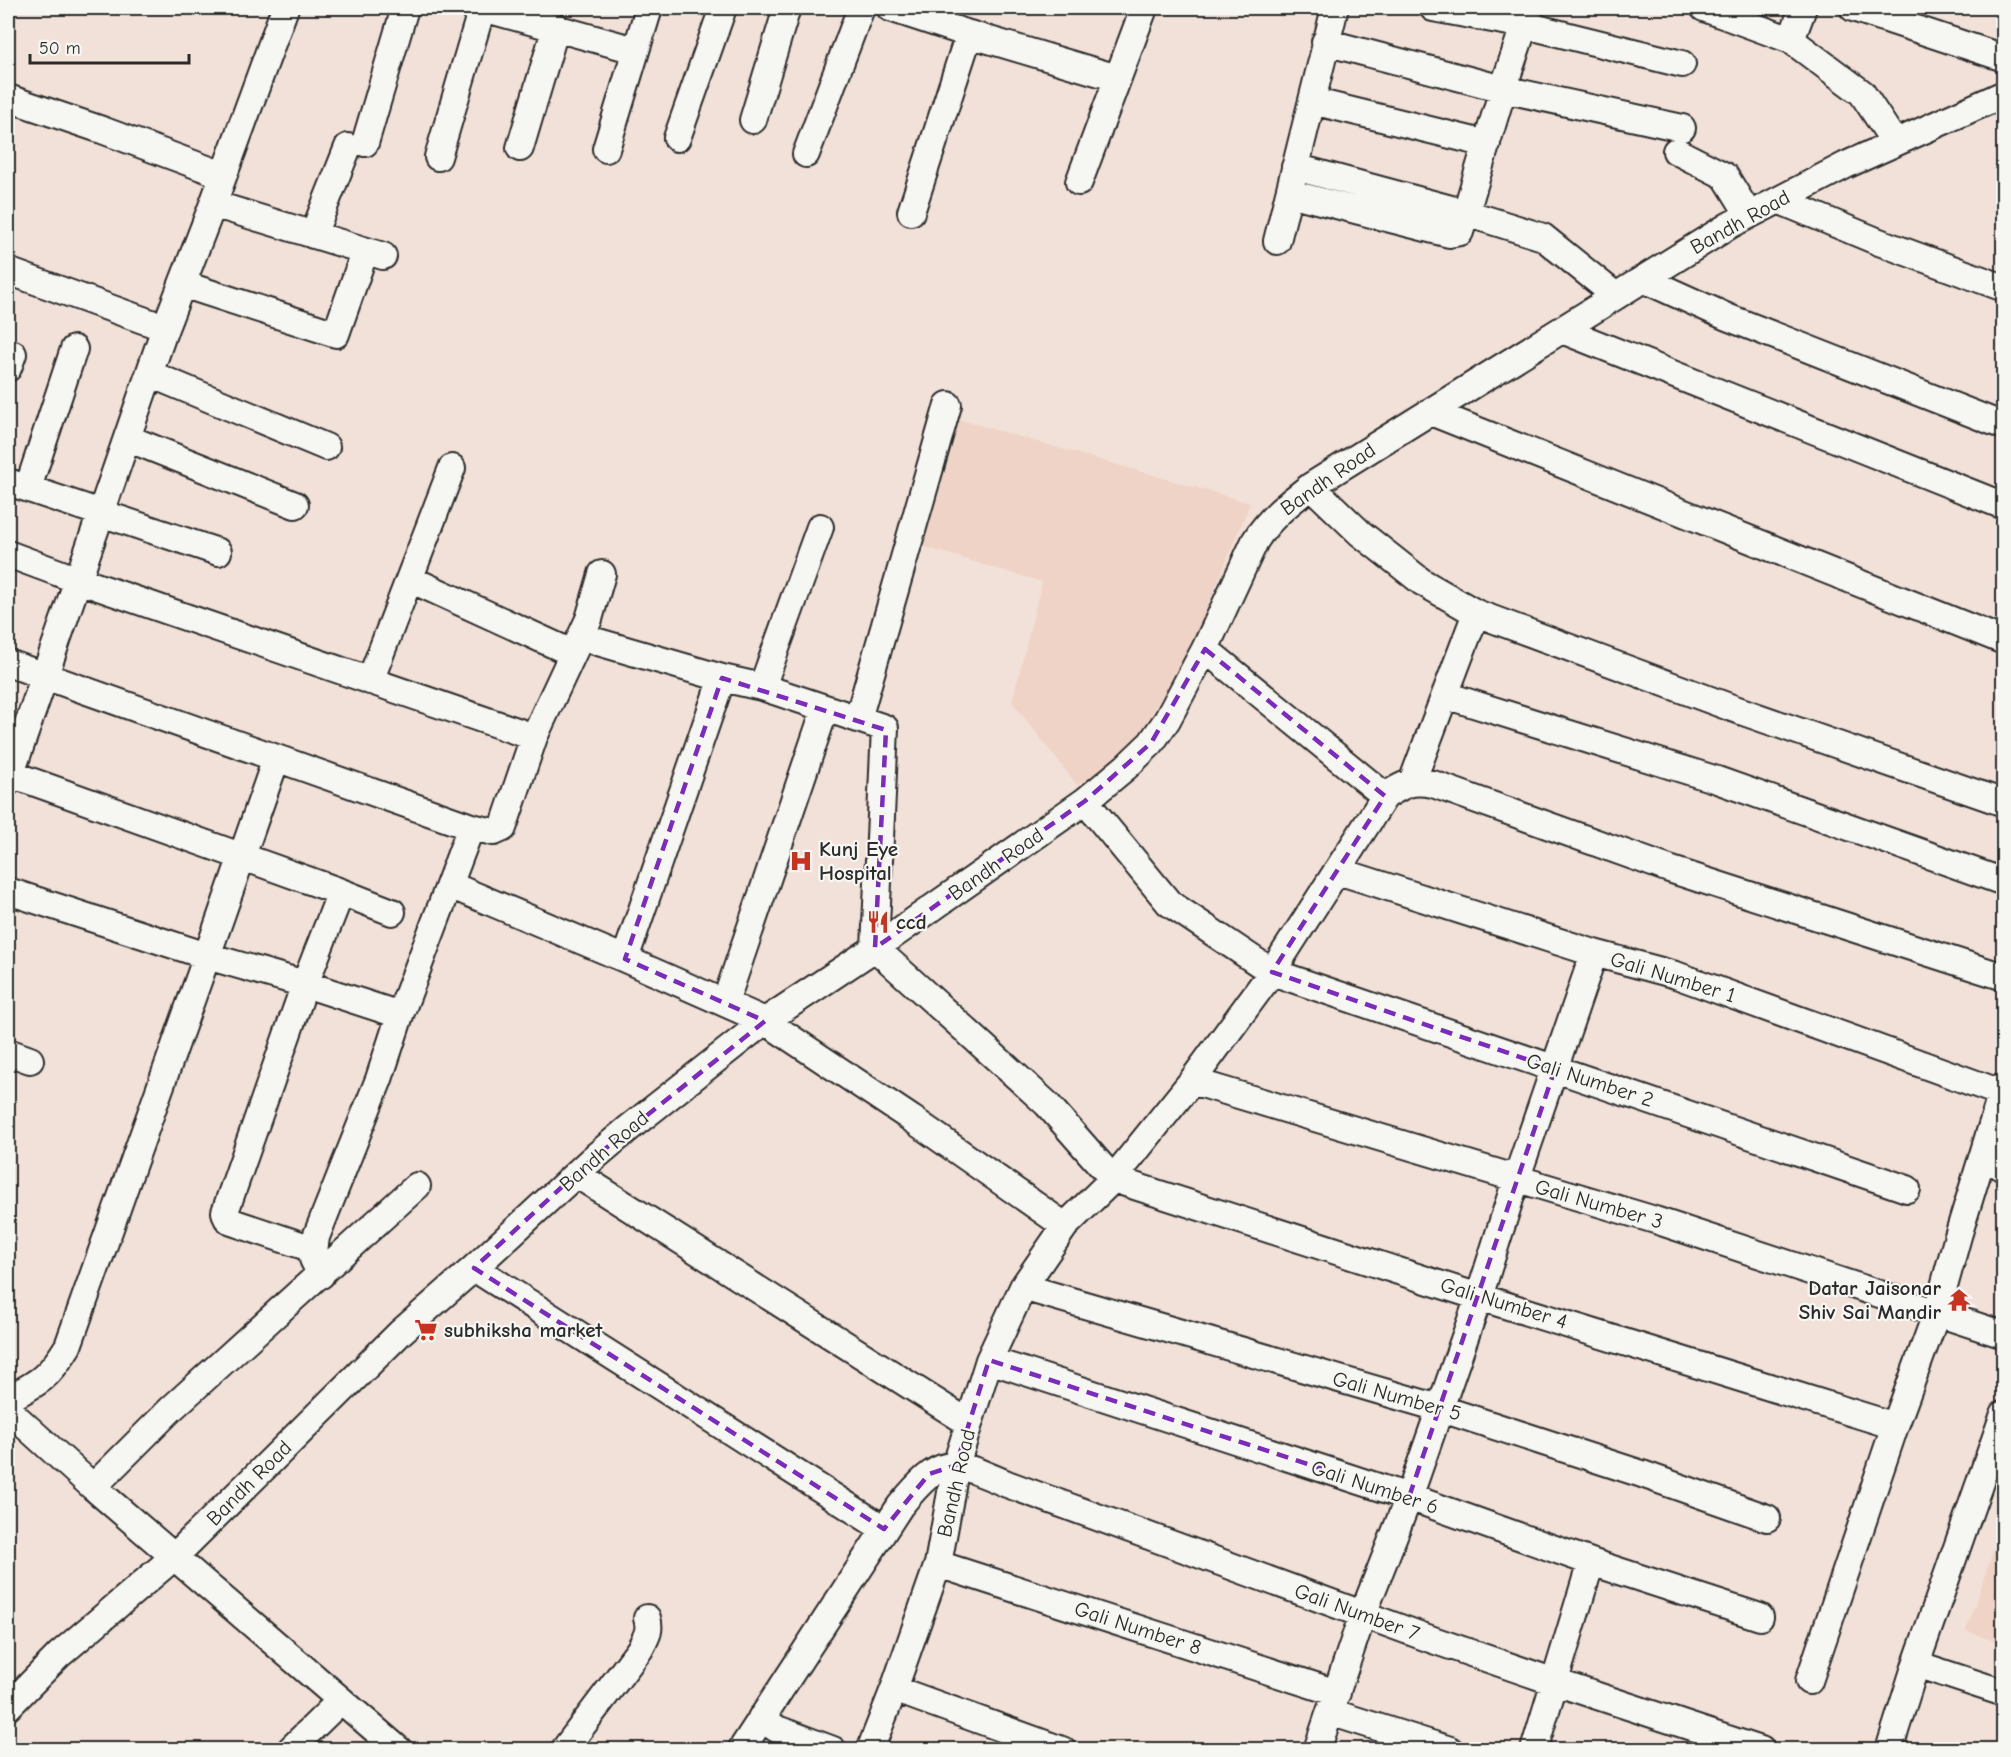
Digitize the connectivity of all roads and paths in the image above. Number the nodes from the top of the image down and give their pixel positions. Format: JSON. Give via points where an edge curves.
{"nodes":[{"id":1,"x":285,"y":8,"type":"edge"},
{"id":2,"x":405,"y":8,"type":"edge"},
{"id":3,"x":483,"y":8,"type":"edge"},
{"id":4,"x":649,"y":8,"type":"edge"},
{"id":5,"x":723,"y":8,"type":"edge"},
{"id":6,"x":787,"y":8,"type":"edge"},
{"id":7,"x":861,"y":8,"type":"edge"},
{"id":8,"x":890,"y":8,"type":"edge"},
{"id":9,"x":1144,"y":8,"type":"edge"},
{"id":10,"x":1335,"y":8,"type":"edge"},
{"id":11,"x":1433,"y":8,"type":"edge"},
{"id":12,"x":1704,"y":8,"type":"edge"},
{"id":13,"x":1803,"y":8,"type":"edge"},
{"id":14,"x":1853,"y":8,"type":"edge"},
{"id":15,"x":942,"y":15,"type":"edge"},
{"id":16,"x":1528,"y":16,"type":"edge"},
{"id":17,"x":556,"y":27,"type":"junction"},
{"id":18,"x":969,"y":34,"type":"junction"},
{"id":19,"x":1791,"y":40,"type":"junction"},
{"id":20,"x":1325,"y":42,"type":"junction"},
{"id":21,"x":635,"y":50,"type":"junction"},
{"id":22,"x":2004,"y":58,"type":"edge"},
{"id":23,"x":1682,"y":64,"type":"dead end"},
{"id":24,"x":1117,"y":78,"type":"junction"},
{"id":25,"x":1503,"y":89,"type":"junction"},
{"id":26,"x":2004,"y":93,"type":"edge"},
{"id":27,"x":8,"y":98,"type":"edge"},
{"id":28,"x":1312,"y":101,"type":"junction"},
{"id":29,"x":753,"y":120,"type":"dead end"},
{"id":30,"x":677,"y":138,"type":"dead end"},
{"id":31,"x":1894,"y":143,"type":"junction"},
{"id":32,"x":1487,"y":144,"type":"junction"},
{"id":33,"x":520,"y":148,"type":"dead end"},
{"id":34,"x":606,"y":149,"type":"dead end"},
{"id":35,"x":806,"y":154,"type":"dead end"},
{"id":36,"x":438,"y":157,"type":"dead end"},
{"id":37,"x":1295,"y":167,"type":"junction"},
{"id":38,"x":224,"y":175,"type":"junction"},
{"id":39,"x":1079,"y":182,"type":"dead end"},
{"id":40,"x":1289,"y":193,"type":"junction"},
{"id":41,"x":1778,"y":200,"type":"junction"},
{"id":42,"x":213,"y":204,"type":"junction"},
{"id":43,"x":911,"y":212,"type":"dead end"},
{"id":44,"x":1466,"y":213,"type":"junction"},
{"id":45,"x":1749,"y":215,"type":"junction"},
{"id":46,"x":313,"y":234,"type":"junction"},
{"id":47,"x":1277,"y":241,"type":"dead end"},
{"id":48,"x":8,"y":271,"type":"edge"},
{"id":49,"x":1643,"y":279,"type":"junction"},
{"id":50,"x":182,"y":284,"type":"junction"},
{"id":51,"x":2004,"y":288,"type":"edge"},
{"id":52,"x":1616,"y":296,"type":"junction"},
{"id":53,"x":165,"y":328,"type":"junction"},
{"id":54,"x":1562,"y":330,"type":"junction"},
{"id":55,"x":74,"y":349,"type":"dead end"},
{"id":56,"x":150,"y":374,"type":"junction"},
{"id":57,"x":948,"y":405,"type":"dead end"},
{"id":58,"x":1431,"y":412,"type":"junction"},
{"id":59,"x":2004,"y":426,"type":"edge"},
{"id":60,"x":127,"y":438,"type":"junction"},
{"id":61,"x":326,"y":447,"type":"dead end"},
{"id":62,"x":452,"y":468,"type":"dead end"},
{"id":63,"x":18,"y":485,"type":"edge"},
{"id":64,"x":1311,"y":486,"type":"junction"},
{"id":65,"x":295,"y":505,"type":"dead end"},
{"id":66,"x":2004,"y":506,"type":"edge"},
{"id":67,"x":101,"y":514,"type":"junction"},
{"id":68,"x":820,"y":527,"type":"dead end"},
{"id":69,"x":218,"y":552,"type":"dead end"},
{"id":70,"x":8,"y":554,"type":"edge"},
{"id":71,"x":602,"y":574,"type":"dead end"},
{"id":72,"x":410,"y":579,"type":"junction"},
{"id":73,"x":78,"y":580,"type":"junction"},
{"id":74,"x":1476,"y":613,"type":"junction"},
{"id":75,"x":2004,"y":641,"type":"edge"},
{"id":76,"x":576,"y":645,"type":"junction"},
{"id":77,"x":1205,"y":649,"type":"junction"},
{"id":78,"x":8,"y":663,"type":"edge"},
{"id":79,"x":44,"y":676,"type":"junction"},
{"id":80,"x":722,"y":678,"type":"junction"},
{"id":81,"x":370,"y":681,"type":"junction"},
{"id":82,"x":762,"y":687,"type":"junction"},
{"id":83,"x":1445,"y":694,"type":"junction"},
{"id":84,"x":825,"y":710,"type":"junction"},
{"id":85,"x":858,"y":719,"type":"junction"},
{"id":86,"x":534,"y":737,"type":"junction"},
{"id":87,"x":276,"y":759,"type":"junction"},
{"id":88,"x":8,"y":776,"type":"edge"},
{"id":89,"x":1413,"y":782,"type":"junction"},
{"id":90,"x":1385,"y":796,"type":"junction"},
{"id":91,"x":1085,"y":801,"type":"junction"},
{"id":92,"x":2004,"y":803,"type":"edge"},
{"id":93,"x":471,"y":826,"type":"junction"},
{"id":94,"x":241,"y":857,"type":"junction"},
{"id":95,"x":1338,"y":871,"type":"junction"},
{"id":96,"x":2004,"y":882,"type":"edge"},
{"id":97,"x":450,"y":885,"type":"junction"},
{"id":98,"x":8,"y":891,"type":"edge"},
{"id":99,"x":341,"y":892,"type":"junction"},
{"id":100,"x":392,"y":912,"type":"dead end"},
{"id":101,"x":874,"y":948,"type":"junction"},
{"id":102,"x":1594,"y":953,"type":"junction"},
{"id":103,"x":207,"y":956,"type":"junction"},
{"id":104,"x":625,"y":959,"type":"junction"},
{"id":105,"x":1272,"y":972,"type":"junction"},
{"id":106,"x":2004,"y":977,"type":"edge"},
{"id":107,"x":305,"y":984,"type":"junction"},
{"id":108,"x":725,"y":1003,"type":"junction"},
{"id":109,"x":400,"y":1015,"type":"junction"},
{"id":110,"x":765,"y":1021,"type":"junction"},
{"id":111,"x":1555,"y":1069,"type":"junction"},
{"id":112,"x":1192,"y":1081,"type":"junction"},
{"id":113,"x":2003,"y":1091,"type":"edge"},
{"id":114,"x":1993,"y":1163,"type":"edge"},
{"id":115,"x":576,"y":1174,"type":"junction"},
{"id":116,"x":1113,"y":1179,"type":"junction"},
{"id":117,"x":1516,"y":1180,"type":"junction"},
{"id":118,"x":417,"y":1186,"type":"dead end"},
{"id":119,"x":1907,"y":1189,"type":"dead end"},
{"id":120,"x":1065,"y":1226,"type":"junction"},
{"id":121,"x":313,"y":1249,"type":"junction"},
{"id":122,"x":474,"y":1268,"type":"junction"},
{"id":123,"x":321,"y":1275,"type":"junction"},
{"id":124,"x":1023,"y":1287,"type":"junction"},
{"id":125,"x":1479,"y":1297,"type":"junction"},
{"id":126,"x":1937,"y":1312,"type":"junction"},
{"id":127,"x":2004,"y":1335,"type":"edge"},
{"id":128,"x":989,"y":1360,"type":"junction"},
{"id":129,"x":8,"y":1399,"type":"edge"},
{"id":130,"x":1439,"y":1408,"type":"junction"},
{"id":131,"x":8,"y":1410,"type":"edge"},
{"id":132,"x":2004,"y":1414,"type":"edge"},
{"id":133,"x":969,"y":1422,"type":"junction"},
{"id":134,"x":1895,"y":1426,"type":"junction"},
{"id":135,"x":956,"y":1465,"type":"junction"},
{"id":136,"x":93,"y":1487,"type":"junction"},
{"id":137,"x":1409,"y":1497,"type":"junction"},
{"id":138,"x":1767,"y":1518,"type":"dead end"},
{"id":139,"x":884,"y":1529,"type":"junction"},
{"id":140,"x":174,"y":1557,"type":"junction"},
{"id":141,"x":1591,"y":1562,"type":"junction"},
{"id":142,"x":938,"y":1564,"type":"junction"},
{"id":143,"x":1363,"y":1614,"type":"junction"},
{"id":144,"x":1760,"y":1617,"type":"dead end"},
{"id":145,"x":647,"y":1618,"type":"dead end"},
{"id":146,"x":1916,"y":1664,"type":"junction"},
{"id":147,"x":1809,"y":1681,"type":"dead end"},
{"id":148,"x":1554,"y":1682,"type":"junction"},
{"id":149,"x":894,"y":1689,"type":"junction"},
{"id":150,"x":2004,"y":1693,"type":"edge"},
{"id":151,"x":341,"y":1700,"type":"junction"},
{"id":152,"x":1334,"y":1702,"type":"junction"},
{"id":153,"x":8,"y":1707,"type":"edge"},
{"id":154,"x":761,"y":1718,"type":"junction"},
{"id":155,"x":290,"y":1749,"type":"edge"},
{"id":156,"x":399,"y":1749,"type":"edge"},
{"id":157,"x":564,"y":1749,"type":"edge"},
{"id":158,"x":741,"y":1749,"type":"edge"},
{"id":159,"x":833,"y":1749,"type":"edge"},
{"id":160,"x":870,"y":1749,"type":"edge"},
{"id":161,"x":1062,"y":1749,"type":"edge"},
{"id":162,"x":1317,"y":1749,"type":"edge"},
{"id":163,"x":1450,"y":1749,"type":"edge"},
{"id":164,"x":1534,"y":1749,"type":"edge"},
{"id":165,"x":1761,"y":1749,"type":"edge"},
{"id":166,"x":1889,"y":1749,"type":"edge"}],
"edges":[{"from":1,"to":38,"type":"street"},
{"from":2,"to":46,"type":"street","via":[[357,145]]},
{"from":3,"to":17,"type":"street"},
{"from":3,"to":36,"type":"street"},
{"from":4,"to":21,"type":"street"},
{"from":5,"to":30,"type":"street"},
{"from":6,"to":29,"type":"street"},
{"from":7,"to":35,"type":"street"},
{"from":8,"to":15,"type":"street"},
{"from":9,"to":24,"type":"street"},
{"from":10,"to":20,"type":"street"},
{"from":11,"to":16,"type":"street"},
{"from":12,"to":19,"type":"street"},
{"from":13,"to":19,"type":"street"},
{"from":14,"to":22,"type":"street"},
{"from":15,"to":18,"type":"street"},
{"from":16,"to":23,"type":"street"},
{"from":16,"to":25,"type":"street"},
{"from":17,"to":21,"type":"street"},
{"from":17,"to":33,"type":"street"},
{"from":18,"to":24,"type":"street"},
{"from":18,"to":43,"type":"street"},
{"from":19,"to":31,"type":"street","via":[[1862,93]]},
{"from":20,"to":25,"type":"street"},
{"from":20,"to":28,"type":"street"},
{"from":21,"to":34,"type":"street"},
{"from":24,"to":39,"type":"street"},
{"from":25,"to":32,"type":"street"},
{"from":25,"to":45,"type":"street","via":[[1679,139],[1725,176]]},
{"from":26,"to":31,"type":"street","name":"Bandh Road"},
{"from":27,"to":38,"type":"street"},
{"from":28,"to":32,"type":"street"},
{"from":28,"to":37,"type":"street"},
{"from":31,"to":41,"type":"street","name":"Bandh Road"},
{"from":32,"to":44,"type":"street"},
{"from":37,"to":40,"type":"street"},
{"from":37,"to":44,"type":"street"},
{"from":38,"to":42,"type":"street"},
{"from":40,"to":44,"type":"street","via":[[1449,234],[1460,232]]},
{"from":40,"to":47,"type":"street"},
{"from":41,"to":45,"type":"street","name":"Bandh Road"},
{"from":41,"to":51,"type":"street"},
{"from":42,"to":46,"type":"street"},
{"from":42,"to":50,"type":"street"},
{"from":44,"to":52,"type":"street","via":[[1543,237]]},
{"from":45,"to":49,"type":"street","name":"Bandh Road"},
{"from":46,"to":50,"type":"street","via":[[374,254],[336,334]]},
{"from":48,"to":53,"type":"street"},
{"from":49,"to":52,"type":"street","name":"Bandh Road"},
{"from":49,"to":59,"type":"street"},
{"from":50,"to":53,"type":"street"},
{"from":52,"to":54,"type":"street","name":"Bandh Road"},
{"from":53,"to":56,"type":"street"},
{"from":54,"to":58,"type":"street","name":"Bandh Road"},
{"from":54,"to":66,"type":"street"},
{"from":55,"to":63,"type":"street"},
{"from":56,"to":60,"type":"street"},
{"from":56,"to":61,"type":"street"},
{"from":57,"to":85,"type":"street"},
{"from":58,"to":64,"type":"street","name":"Bandh Road"},
{"from":58,"to":75,"type":"street"},
{"from":60,"to":65,"type":"street"},
{"from":60,"to":67,"type":"street"},
{"from":62,"to":72,"type":"street"},
{"from":63,"to":67,"type":"street"},
{"from":64,"to":74,"type":"street","via":[[1360,533],[1422,582]]},
{"from":64,"to":77,"type":"street","name":"Bandh Road","via":[[1262,529]]},
{"from":67,"to":69,"type":"street"},
{"from":67,"to":73,"type":"street"},
{"from":68,"to":82,"type":"street"},
{"from":70,"to":73,"type":"street"},
{"from":71,"to":76,"type":"street","via":[[589,619]]},
{"from":72,"to":76,"type":"street"},
{"from":72,"to":81,"type":"street"},
{"from":73,"to":79,"type":"street"},
{"from":73,"to":81,"type":"street"},
{"from":74,"to":83,"type":"street"},
{"from":74,"to":92,"type":"street","via":[[1742,712]]},
{"from":76,"to":80,"type":"street"},
{"from":76,"to":86,"type":"street"},
{"from":77,"to":90,"type":"street"},
{"from":77,"to":91,"type":"street","name":"Bandh Road","via":[[1151,743]]},
{"from":78,"to":79,"type":"street"},
{"from":79,"to":87,"type":"street"},
{"from":79,"to":88,"type":"street"},
{"from":80,"to":82,"type":"street"},
{"from":80,"to":104,"type":"street"},
{"from":81,"to":86,"type":"street"},
{"from":82,"to":84,"type":"street"},
{"from":83,"to":89,"type":"street"},
{"from":83,"to":96,"type":"street","via":[[1717,780]]},
{"from":84,"to":85,"type":"street"},
{"from":84,"to":108,"type":"street"},
{"from":85,"to":101,"type":"street","via":[[886,730]]},
{"from":86,"to":93,"type":"street","via":[[502,828],[494,832]]},
{"from":87,"to":93,"type":"street"},
{"from":87,"to":94,"type":"street"},
{"from":88,"to":94,"type":"street"},
{"from":89,"to":90,"type":"street"},
{"from":89,"to":106,"type":"street","via":[[1433,784],[1648,862]]},
{"from":90,"to":95,"type":"street","name":"Bandh Road"},
{"from":91,"to":101,"type":"street","name":"Bandh Road"},
{"from":91,"to":105,"type":"street","name":"Gali Number 2","via":[[1169,903]]},
{"from":93,"to":97,"type":"street"},
{"from":94,"to":99,"type":"street"},
{"from":94,"to":103,"type":"street"},
{"from":95,"to":102,"type":"street","name":"Gali Number 1"},
{"from":95,"to":105,"type":"street","name":"Bandh Road"},
{"from":97,"to":104,"type":"street"},
{"from":97,"to":109,"type":"street"},
{"from":98,"to":103,"type":"street"},
{"from":99,"to":100,"type":"street"},
{"from":99,"to":107,"type":"street"},
{"from":101,"to":110,"type":"street","name":"Bandh Road"},
{"from":101,"to":116,"type":"street","via":[[1047,1104]]},
{"from":102,"to":111,"type":"street"},
{"from":102,"to":113,"type":"street","name":"Gali Number 1","via":[[1676,975]]},
{"from":103,"to":107,"type":"street"},
{"from":103,"to":129,"type":"street","via":[[68,1346],[42,1380]]},
{"from":104,"to":108,"type":"street"},
{"from":105,"to":111,"type":"street","name":"Gali Number 2"},
{"from":105,"to":112,"type":"street","name":"Bandh Road"},
{"from":107,"to":109,"type":"street"},
{"from":107,"to":121,"type":"street","via":[[225,1212],[232,1222]]},
{"from":108,"to":110,"type":"street"},
{"from":109,"to":121,"type":"street"},
{"from":110,"to":115,"type":"street","name":"Bandh Road"},
{"from":110,"to":120,"type":"street"},
{"from":111,"to":117,"type":"street"},
{"from":111,"to":119,"type":"street","name":"Gali Number 2"},
{"from":112,"to":116,"type":"street","name":"Bandh Road"},
{"from":112,"to":117,"type":"street","name":"Gali Number 3"},
{"from":113,"to":114,"type":"street"},
{"from":114,"to":126,"type":"street","via":[[1958,1236]]},
{"from":115,"to":122,"type":"street","name":"Bandh Road"},
{"from":115,"to":133,"type":"street"},
{"from":116,"to":120,"type":"street","name":"Bandh Road"},
{"from":116,"to":125,"type":"street","name":"Gali Number 4"},
{"from":117,"to":125,"type":"street"},
{"from":117,"to":126,"type":"street","name":"Gali Number 3","via":[[1654,1220]]},
{"from":118,"to":123,"type":"street"},
{"from":120,"to":124,"type":"street","name":"Bandh Road"},
{"from":121,"to":123,"type":"street"},
{"from":122,"to":139,"type":"street"},
{"from":122,"to":140,"type":"street","name":"Bandh Road","via":[[401,1332]]},
{"from":123,"to":136,"type":"street","via":[[171,1409]]},
{"from":124,"to":128,"type":"street","name":"Bandh Road"},
{"from":124,"to":130,"type":"street","name":"Gali Number 5"},
{"from":125,"to":130,"type":"street"},
{"from":125,"to":134,"type":"street","name":"Gali Number 4"},
{"from":126,"to":127,"type":"street","name":"Gali Number 3"},
{"from":126,"to":134,"type":"street"},
{"from":128,"to":133,"type":"street","name":"Bandh Road"},
{"from":128,"to":137,"type":"street","name":"Gali Number 6"},
{"from":130,"to":137,"type":"street"},
{"from":130,"to":138,"type":"street","name":"Gali Number 5"},
{"from":131,"to":136,"type":"street"},
{"from":132,"to":146,"type":"street"},
{"from":133,"to":135,"type":"street","name":"Bandh Road"},
{"from":134,"to":147,"type":"street"},
{"from":135,"to":139,"type":"street","via":[[929,1474]]},
{"from":135,"to":142,"type":"street","name":"Bandh Road"},
{"from":135,"to":143,"type":"street","name":"Gali Number 7"},
{"from":136,"to":140,"type":"street"},
{"from":137,"to":141,"type":"street","name":"Gali Number 6"},
{"from":137,"to":143,"type":"street"},
{"from":139,"to":154,"type":"street"},
{"from":140,"to":151,"type":"street"},
{"from":140,"to":153,"type":"street","name":"Bandh Road","via":[[59,1655]]},
{"from":141,"to":144,"type":"street","name":"Gali Number 6"},
{"from":141,"to":148,"type":"street"},
{"from":142,"to":149,"type":"street","name":"Bandh Road"},
{"from":142,"to":152,"type":"street","name":"Gali Number 8"},
{"from":143,"to":148,"type":"street","name":"Gali Number 7"},
{"from":143,"to":152,"type":"street"},
{"from":145,"to":157,"type":"street","via":[[648,1634],[640,1648]]},
{"from":146,"to":150,"type":"street"},
{"from":146,"to":166,"type":"street"},
{"from":148,"to":164,"type":"street"},
{"from":148,"to":165,"type":"street","name":"Gali Number 7"},
{"from":149,"to":160,"type":"street","name":"Bandh Road"},
{"from":149,"to":161,"type":"street"},
{"from":151,"to":155,"type":"street"},
{"from":151,"to":156,"type":"street"},
{"from":152,"to":162,"type":"street"},
{"from":152,"to":163,"type":"street","name":"Gali Number 8"},
{"from":154,"to":158,"type":"street"},
{"from":154,"to":159,"type":"street","via":[[777,1729]]}]}
